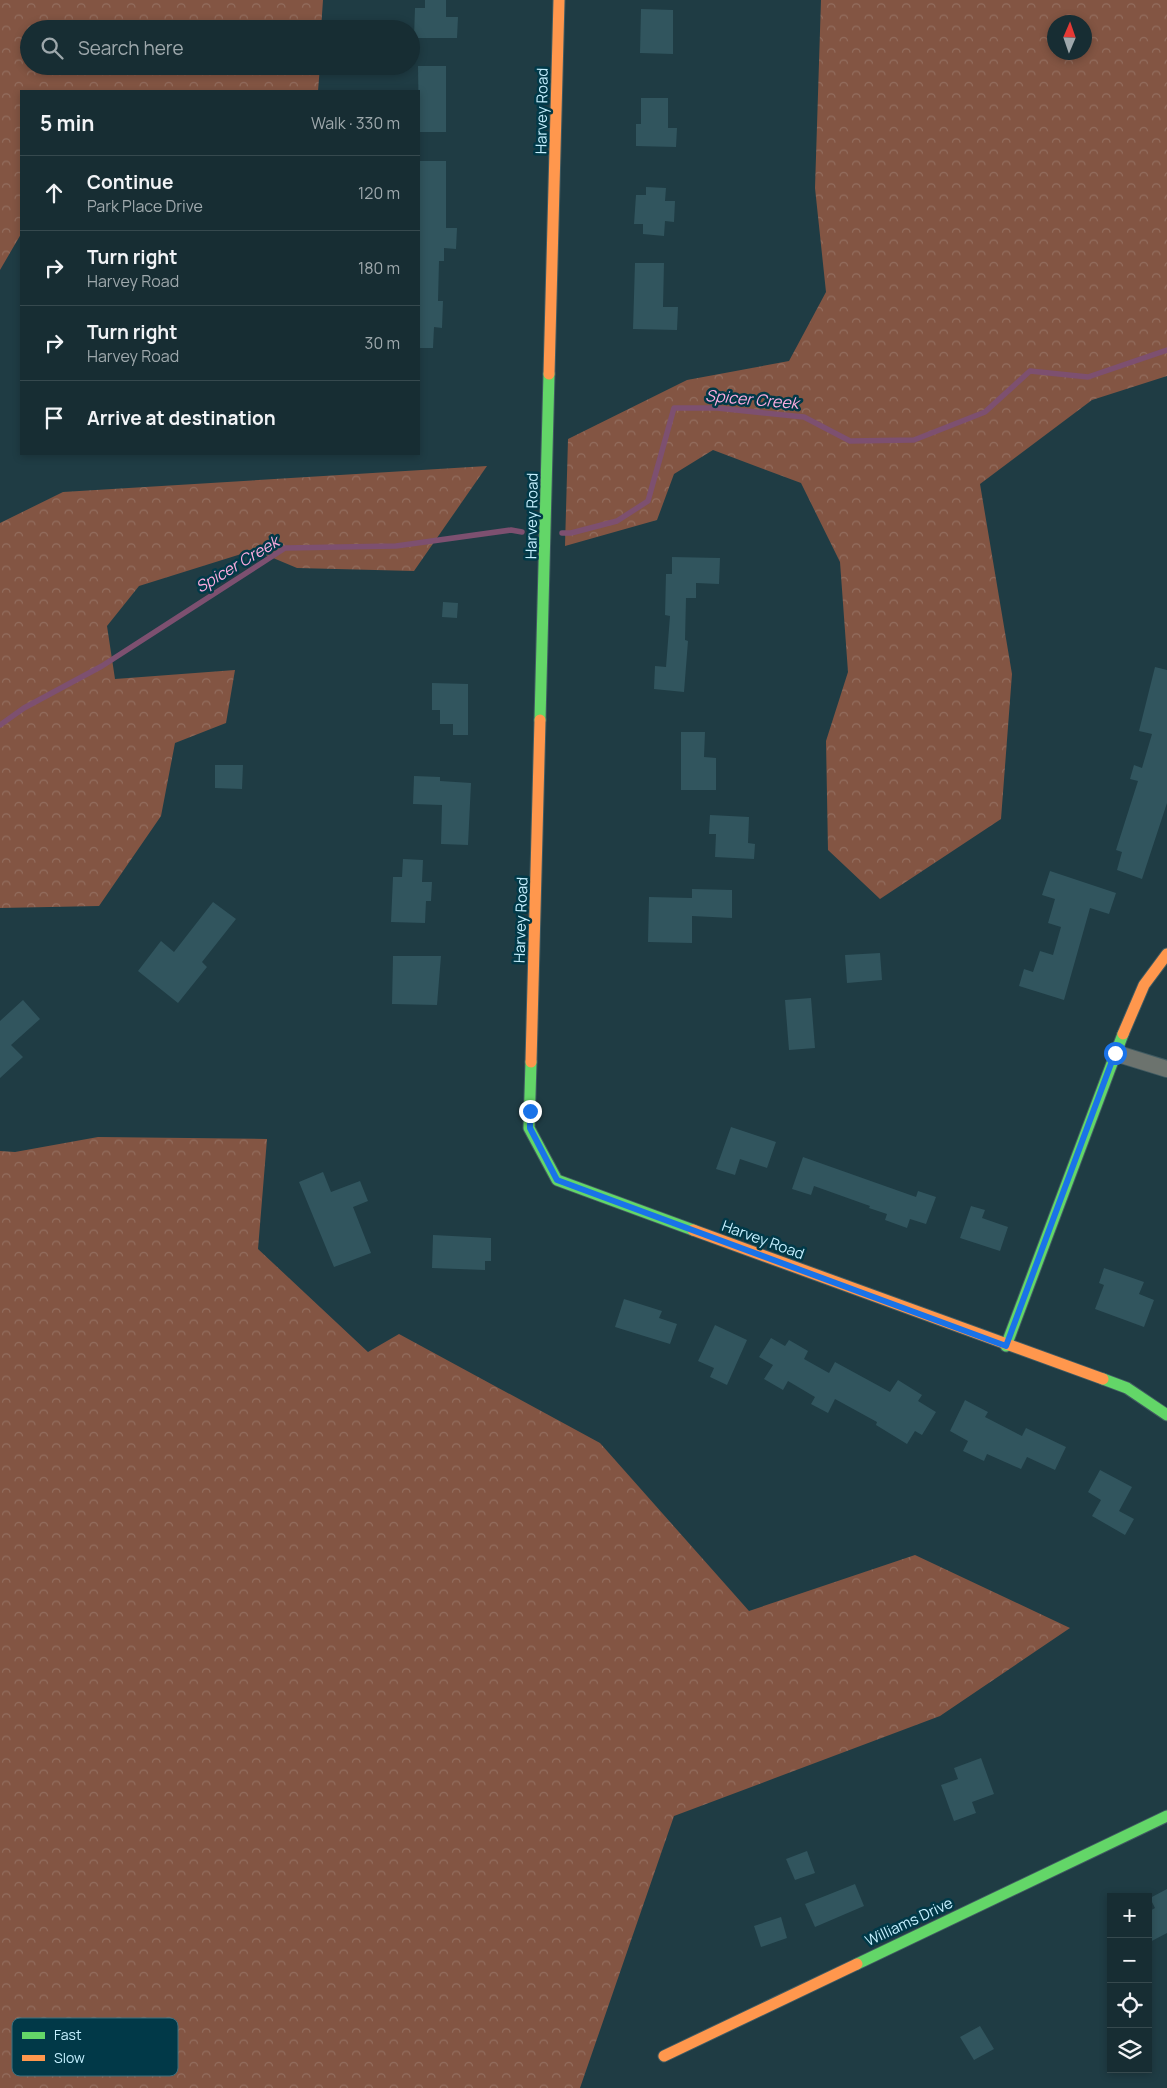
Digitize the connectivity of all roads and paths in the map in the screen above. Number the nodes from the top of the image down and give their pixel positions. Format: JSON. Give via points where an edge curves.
{"nodes":[{"id":1,"x":559,"y":0,"type":"edge"},
{"id":2,"x":1167,"y":954,"type":"edge"},
{"id":3,"x":1115,"y":1053,"type":"junction"},
{"id":4,"x":1167,"y":1069,"type":"edge"},
{"id":5,"x":1006,"y":1346,"type":"junction"},
{"id":6,"x":1167,"y":1415,"type":"edge"},
{"id":7,"x":1167,"y":1816,"type":"edge"},
{"id":8,"x":664,"y":2056,"type":"dead end"}],
"edges":[{"from":1,"to":5,"type":"street","name":"Harvey Road","via":[[530,1128],[557,1180]]},
{"from":2,"to":3,"type":"street","via":[[1144,985]]},
{"from":3,"to":4,"type":"street"},
{"from":3,"to":5,"type":"street"},
{"from":5,"to":6,"type":"street","name":"Harvey Road","via":[[1127,1388]]},
{"from":7,"to":8,"type":"street","name":"Williams Drive"}]}
